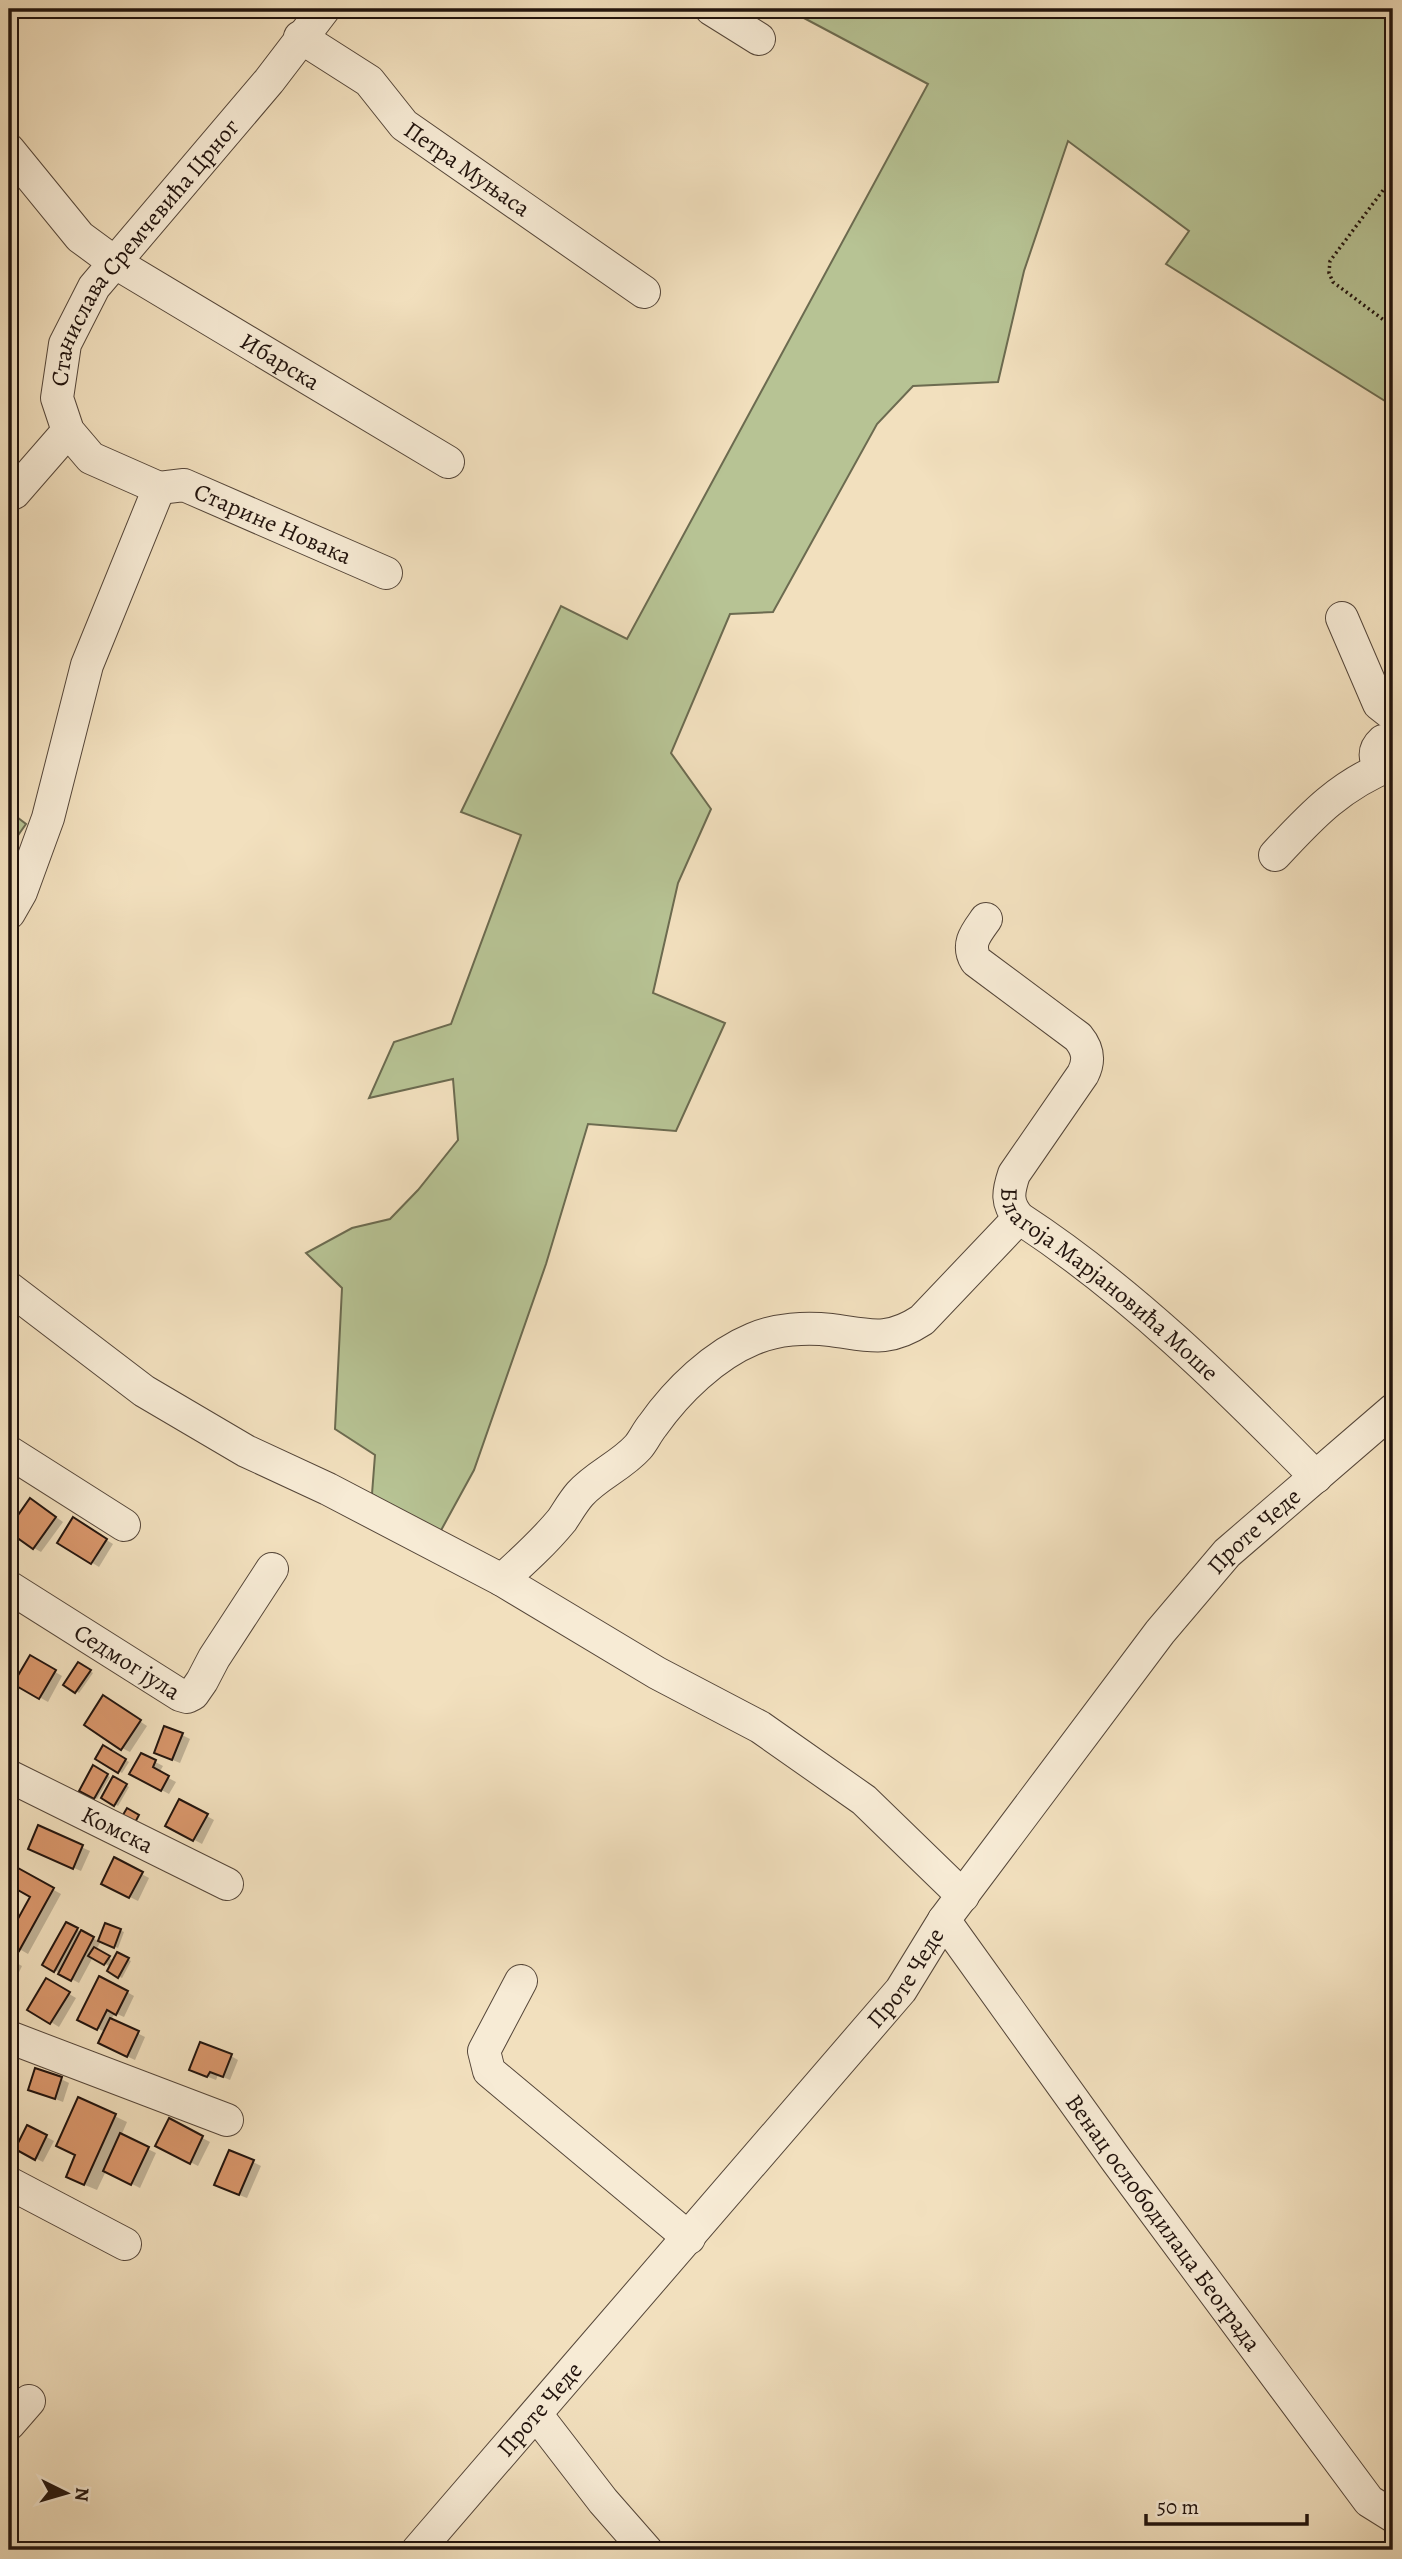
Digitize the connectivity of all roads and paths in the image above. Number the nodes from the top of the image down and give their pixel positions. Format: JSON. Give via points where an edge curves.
{"nodes":[{"id":1,"x":324,"y":9,"type":"edge"},
{"id":2,"x":711,"y":9,"type":"edge"},
{"id":3,"x":300,"y":37,"type":"junction"},
{"id":4,"x":759,"y":38,"type":"dead end"},
{"id":5,"x":9,"y":150,"type":"edge"},
{"id":6,"x":1393,"y":177,"type":"edge"},
{"id":7,"x":114,"y":262,"type":"junction"},
{"id":8,"x":644,"y":292,"type":"dead end"},
{"id":9,"x":1393,"y":327,"type":"edge"},
{"id":10,"x":68,"y":430,"type":"junction"},
{"id":11,"x":448,"y":461,"type":"dead end"},
{"id":12,"x":159,"y":488,"type":"junction"},
{"id":13,"x":11,"y":489,"type":"edge"},
{"id":14,"x":386,"y":573,"type":"dead end"},
{"id":15,"x":1342,"y":618,"type":"dead end"},
{"id":16,"x":1393,"y":715,"type":"edge"},
{"id":17,"x":1390,"y":758,"type":"edge"},
{"id":18,"x":1275,"y":855,"type":"dead end"},
{"id":19,"x":13,"y":895,"type":"edge"},
{"id":20,"x":986,"y":919,"type":"dead end"},
{"id":21,"x":1019,"y":1218,"type":"junction"},
{"id":22,"x":9,"y":1288,"type":"edge"},
{"id":23,"x":1393,"y":1410,"type":"edge"},
{"id":24,"x":9,"y":1452,"type":"edge"},
{"id":25,"x":1315,"y":1477,"type":"junction"},
{"id":26,"x":124,"y":1525,"type":"dead end"},
{"id":27,"x":272,"y":1569,"type":"dead end"},
{"id":28,"x":502,"y":1580,"type":"junction"},
{"id":29,"x":9,"y":1587,"type":"edge"},
{"id":30,"x":9,"y":1776,"type":"edge"},
{"id":31,"x":227,"y":1884,"type":"dead end"},
{"id":32,"x":963,"y":1896,"type":"junction"},
{"id":33,"x":943,"y":1920,"type":"junction"},
{"id":34,"x":521,"y":1981,"type":"dead end"},
{"id":35,"x":9,"y":2037,"type":"edge"},
{"id":36,"x":227,"y":2120,"type":"dead end"},
{"id":37,"x":9,"y":2183,"type":"edge"},
{"id":38,"x":689,"y":2238,"type":"junction"},
{"id":39,"x":125,"y":2244,"type":"dead end"},
{"id":40,"x":536,"y":2414,"type":"junction"},
{"id":41,"x":1393,"y":2516,"type":"edge"},
{"id":42,"x":418,"y":2550,"type":"edge"},
{"id":43,"x":646,"y":2550,"type":"edge"}],
"edges":[{"from":1,"to":3,"type":"street","name":"Станислава Сремчевића Црног"},
{"from":2,"to":4,"type":"street"},
{"from":3,"to":7,"type":"street","name":"Станислава Сремчевића Црног","via":[[269,81]]},
{"from":3,"to":8,"type":"street","name":"Петра Муњаса","via":[[369,81],[404,125]]},
{"from":5,"to":7,"type":"street","name":"Ибарска","via":[[80,237]]},
{"from":6,"to":9,"type":"path","via":[[1329,267],[1333,282]]},
{"from":7,"to":10,"type":"street","name":"Станислава Сремчевића Црног","via":[[94,287],[65,344],[57,398]]},
{"from":7,"to":11,"type":"street","name":"Ибарска"},
{"from":10,"to":12,"type":"street","name":"Станислава Сремчевића Црног","via":[[91,458]]},
{"from":10,"to":13,"type":"street"},
{"from":12,"to":14,"type":"street","name":"Старине Новака","via":[[184,485]]},
{"from":12,"to":19,"type":"street","via":[[87,665],[48,818]]},
{"from":15,"to":16,"type":"street","via":[[1379,704]]},
{"from":17,"to":18,"type":"street","via":[[1329,800]]},
{"from":20,"to":21,"type":"street","name":"Благоја Марјановића Моше","via":[[971,944],[976,961],[1078,1037],[1088,1059],[1083,1074],[1014,1174],[1010,1207]]},
{"from":21,"to":25,"type":"street","name":"Благоја Марјановића Моше","via":[[1186,1349]]},
{"from":21,"to":28,"type":"street","via":[[922,1320],[909,1328],[881,1337],[792,1330],[755,1338],[723,1356],[668,1405],[637,1447],[579,1494],[540,1545]]},
{"from":22,"to":28,"type":"street","via":[[155,1398],[246,1451]]},
{"from":23,"to":25,"type":"street","name":"Проте Чеде"},
{"from":24,"to":26,"type":"street"},
{"from":25,"to":32,"type":"street","name":"Проте Чеде","via":[[1227,1553],[1168,1622]]},
{"from":27,"to":29,"type":"street","name":"Седмог јула","via":[[202,1681],[187,1697]]},
{"from":28,"to":32,"type":"street","via":[[657,1673],[760,1727],[864,1800]]},
{"from":30,"to":31,"type":"street","name":"Комска"},
{"from":32,"to":33,"type":"street","name":"Проте Чеде"},
{"from":33,"to":38,"type":"street","name":"Проте Чеде","via":[[901,1990]]},
{"from":33,"to":41,"type":"street","name":"Венац ослободилаца Београда","via":[[1369,2501]]},
{"from":34,"to":38,"type":"street","via":[[484,2051],[489,2071]]},
{"from":35,"to":36,"type":"street"},
{"from":37,"to":39,"type":"street"},
{"from":38,"to":40,"type":"street","name":"Проте Чеде"},
{"from":40,"to":42,"type":"street","name":"Проте Чеде"},
{"from":40,"to":43,"type":"street"}]}
